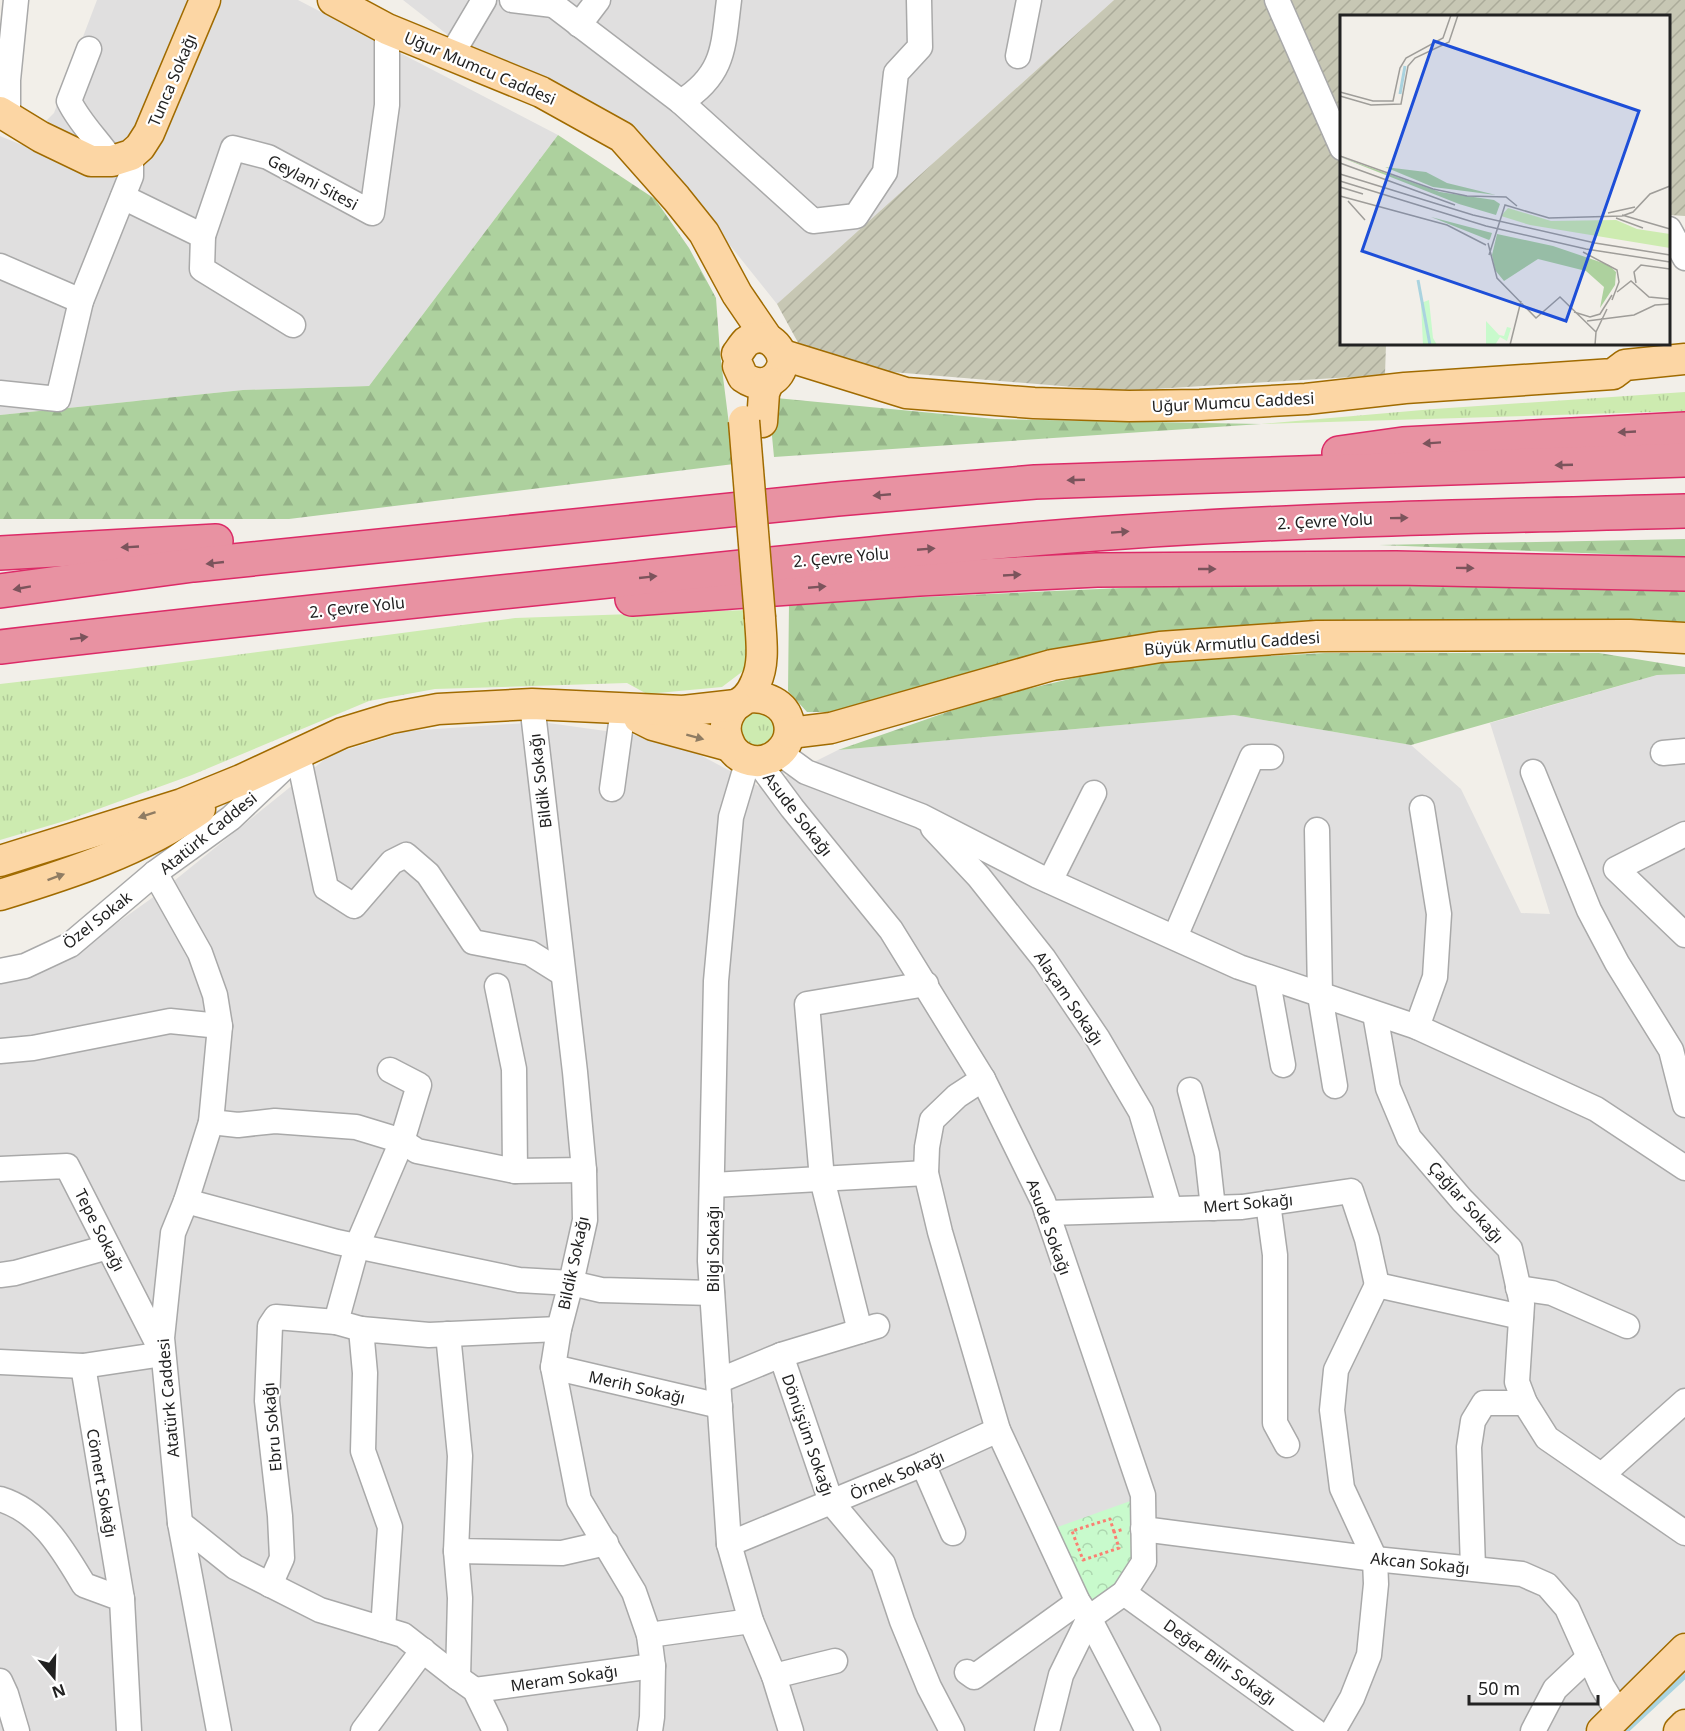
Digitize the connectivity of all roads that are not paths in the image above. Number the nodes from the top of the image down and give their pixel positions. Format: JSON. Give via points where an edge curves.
{"nodes":[{"id":1,"x":16,"y":0,"type":"edge"},
{"id":2,"x":205,"y":0,"type":"edge"},
{"id":3,"x":333,"y":0,"type":"edge"},
{"id":4,"x":484,"y":0,"type":"edge"},
{"id":5,"x":512,"y":0,"type":"edge"},
{"id":6,"x":598,"y":0,"type":"edge"},
{"id":7,"x":729,"y":0,"type":"edge"},
{"id":8,"x":919,"y":0,"type":"edge"},
{"id":9,"x":1029,"y":0,"type":"edge"},
{"id":10,"x":1277,"y":0,"type":"edge"},
{"id":11,"x":550,"y":3,"type":"edge"},
{"id":12,"x":386,"y":14,"type":"edge"},
{"id":13,"x":579,"y":25,"type":"junction"},
{"id":14,"x":89,"y":49,"type":"dead end"},
{"id":15,"x":452,"y":54,"type":"junction"},
{"id":16,"x":1018,"y":56,"type":"dead end"},
{"id":17,"x":681,"y":102,"type":"junction"},
{"id":18,"x":4,"y":114,"type":"edge"},
{"id":19,"x":1340,"y":146,"type":"edge"},
{"id":20,"x":121,"y":158,"type":"junction"},
{"id":21,"x":123,"y":197,"type":"junction"},
{"id":22,"x":1670,"y":231,"type":"edge"},
{"id":23,"x":203,"y":236,"type":"junction"},
{"id":24,"x":1685,"y":258,"type":"edge"},
{"id":25,"x":0,"y":266,"type":"edge"},
{"id":26,"x":737,"y":294,"type":"junction"},
{"id":27,"x":81,"y":300,"type":"junction"},
{"id":28,"x":292,"y":325,"type":"dead end"},
{"id":29,"x":1685,"y":359,"type":"edge"},
{"id":30,"x":737,"y":360,"type":"junction"},
{"id":31,"x":773,"y":363,"type":"junction"},
{"id":32,"x":1613,"y":374,"type":"junction"},
{"id":33,"x":1685,"y":376,"type":"edge"},
{"id":34,"x":0,"y":393,"type":"edge"},
{"id":35,"x":753,"y":421,"type":"junction"},
{"id":36,"x":1685,"y":429,"type":"edge"},
{"id":37,"x":1685,"y":460,"type":"edge"},
{"id":38,"x":1156,"y":477,"type":"junction"},
{"id":39,"x":837,"y":499,"type":"junction"},
{"id":40,"x":1685,"y":511,"type":"edge"},
{"id":41,"x":0,"y":554,"type":"edge"},
{"id":42,"x":1685,"y":574,"type":"edge"},
{"id":43,"x":0,"y":591,"type":"edge"},
{"id":44,"x":769,"y":619,"type":"junction"},
{"id":45,"x":193,"y":624,"type":"junction"},
{"id":46,"x":1685,"y":638,"type":"edge"},
{"id":47,"x":0,"y":647,"type":"edge"},
{"id":48,"x":741,"y":702,"type":"junction"},
{"id":49,"x":776,"y":703,"type":"junction"},
{"id":50,"x":532,"y":704,"type":"junction"},
{"id":51,"x":623,"y":709,"type":"junction"},
{"id":52,"x":761,"y":751,"type":"junction"},
{"id":53,"x":298,"y":754,"type":"junction"},
{"id":54,"x":1271,"y":757,"type":"dead end"},
{"id":55,"x":1533,"y":772,"type":"dead end"},
{"id":56,"x":241,"y":780,"type":"junction"},
{"id":57,"x":612,"y":789,"type":"dead end"},
{"id":58,"x":1094,"y":793,"type":"dead end"},
{"id":59,"x":1422,"y":808,"type":"dead end"},
{"id":60,"x":921,"y":816,"type":"junction"},
{"id":61,"x":1317,"y":830,"type":"dead end"},
{"id":62,"x":1685,"y":834,"type":"edge"},
{"id":63,"x":0,"y":861,"type":"edge"},
{"id":64,"x":155,"y":873,"type":"junction"},
{"id":65,"x":1050,"y":881,"type":"junction"},
{"id":66,"x":0,"y":895,"type":"edge"},
{"id":67,"x":1685,"y":935,"type":"edge"},
{"id":68,"x":1174,"y":938,"type":"junction"},
{"id":69,"x":0,"y":971,"type":"edge"},
{"id":70,"x":562,"y":973,"type":"junction"},
{"id":71,"x":1267,"y":976,"type":"junction"},
{"id":72,"x":926,"y":984,"type":"junction"},
{"id":73,"x":497,"y":986,"type":"dead end"},
{"id":74,"x":1320,"y":995,"type":"junction"},
{"id":75,"x":1375,"y":1014,"type":"junction"},
{"id":76,"x":220,"y":1026,"type":"junction"},
{"id":77,"x":1416,"y":1027,"type":"junction"},
{"id":78,"x":0,"y":1051,"type":"edge"},
{"id":79,"x":1283,"y":1065,"type":"dead end"},
{"id":80,"x":390,"y":1070,"type":"dead end"},
{"id":81,"x":983,"y":1079,"type":"junction"},
{"id":82,"x":1335,"y":1086,"type":"dead end"},
{"id":83,"x":1190,"y":1090,"type":"dead end"},
{"id":84,"x":1685,"y":1105,"type":"edge"},
{"id":85,"x":211,"y":1122,"type":"junction"},
{"id":86,"x":402,"y":1141,"type":"junction"},
{"id":87,"x":1685,"y":1168,"type":"edge"},
{"id":88,"x":0,"y":1169,"type":"edge"},
{"id":89,"x":584,"y":1170,"type":"junction"},
{"id":90,"x":515,"y":1172,"type":"junction"},
{"id":91,"x":926,"y":1173,"type":"junction"},
{"id":92,"x":822,"y":1179,"type":"junction"},
{"id":93,"x":713,"y":1185,"type":"junction"},
{"id":94,"x":186,"y":1201,"type":"junction"},
{"id":95,"x":1268,"y":1203,"type":"junction"},
{"id":96,"x":1213,"y":1208,"type":"junction"},
{"id":97,"x":1170,"y":1209,"type":"junction"},
{"id":98,"x":1047,"y":1213,"type":"junction"},
{"id":99,"x":357,"y":1246,"type":"junction"},
{"id":100,"x":108,"y":1247,"type":"junction"},
{"id":101,"x":0,"y":1275,"type":"edge"},
{"id":102,"x":571,"y":1283,"type":"junction"},
{"id":103,"x":1377,"y":1286,"type":"junction"},
{"id":104,"x":1518,"y":1288,"type":"junction"},
{"id":105,"x":712,"y":1293,"type":"junction"},
{"id":106,"x":1521,"y":1317,"type":"junction"},
{"id":107,"x":336,"y":1322,"type":"junction"},
{"id":108,"x":1627,"y":1326,"type":"dead end"},
{"id":109,"x":361,"y":1329,"type":"junction"},
{"id":110,"x":558,"y":1329,"type":"junction"},
{"id":111,"x":448,"y":1334,"type":"junction"},
{"id":112,"x":163,"y":1354,"type":"junction"},
{"id":113,"x":781,"y":1355,"type":"junction"},
{"id":114,"x":0,"y":1362,"type":"edge"},
{"id":115,"x":82,"y":1366,"type":"junction"},
{"id":116,"x":554,"y":1367,"type":"junction"},
{"id":117,"x":718,"y":1381,"type":"junction"},
{"id":118,"x":1685,"y":1401,"type":"edge"},
{"id":119,"x":1525,"y":1403,"type":"junction"},
{"id":120,"x":720,"y":1407,"type":"junction"},
{"id":121,"x":998,"y":1430,"type":"junction"},
{"id":122,"x":1287,"y":1445,"type":"dead end"},
{"id":123,"x":923,"y":1464,"type":"junction"},
{"id":124,"x":1602,"y":1475,"type":"junction"},
{"id":125,"x":0,"y":1499,"type":"edge"},
{"id":126,"x":831,"y":1502,"type":"junction"},
{"id":127,"x":180,"y":1523,"type":"junction"},
{"id":128,"x":1143,"y":1527,"type":"junction"},
{"id":129,"x":953,"y":1533,"type":"dead end"},
{"id":130,"x":1685,"y":1533,"type":"edge"},
{"id":131,"x":606,"y":1543,"type":"junction"},
{"id":132,"x":729,"y":1544,"type":"junction"},
{"id":133,"x":456,"y":1551,"type":"junction"},
{"id":134,"x":1375,"y":1559,"type":"junction"},
{"id":135,"x":1473,"y":1568,"type":"junction"},
{"id":136,"x":270,"y":1585,"type":"junction"},
{"id":137,"x":1124,"y":1593,"type":"junction"},
{"id":138,"x":122,"y":1599,"type":"junction"},
{"id":139,"x":1083,"y":1610,"type":"junction"},
{"id":140,"x":751,"y":1621,"type":"junction"},
{"id":141,"x":383,"y":1629,"type":"junction"},
{"id":142,"x":649,"y":1635,"type":"junction"},
{"id":143,"x":1685,"y":1649,"type":"edge"},
{"id":144,"x":423,"y":1650,"type":"junction"},
{"id":145,"x":1589,"y":1657,"type":"junction"},
{"id":146,"x":835,"y":1660,"type":"dead end"},
{"id":147,"x":653,"y":1666,"type":"junction"},
{"id":148,"x":967,"y":1672,"type":"dead end"},
{"id":149,"x":774,"y":1676,"type":"junction"},
{"id":150,"x":0,"y":1682,"type":"edge"},
{"id":151,"x":466,"y":1684,"type":"junction"},
{"id":152,"x":1611,"y":1722,"type":"edge"},
{"id":153,"x":1685,"y":1725,"type":"edge"},
{"id":154,"x":222,"y":1728,"type":"edge"},
{"id":155,"x":17,"y":1731,"type":"edge"},
{"id":156,"x":129,"y":1731,"type":"edge"},
{"id":157,"x":363,"y":1731,"type":"edge"},
{"id":158,"x":495,"y":1731,"type":"edge"},
{"id":159,"x":650,"y":1731,"type":"edge"},
{"id":160,"x":791,"y":1731,"type":"edge"},
{"id":161,"x":952,"y":1731,"type":"edge"},
{"id":162,"x":1047,"y":1731,"type":"edge"},
{"id":163,"x":1148,"y":1731,"type":"edge"},
{"id":164,"x":1315,"y":1731,"type":"edge"},
{"id":165,"x":1333,"y":1731,"type":"edge"},
{"id":166,"x":1533,"y":1731,"type":"edge"},
{"id":167,"x":1679,"y":1731,"type":"edge"}],
"edges":[{"from":1,"to":18,"type":"street"},
{"from":2,"to":20,"type":"main road","name":"Tunca Sokağı","via":[[149,133],[140,147]]},
{"from":3,"to":12,"type":"main road","name":"Uğur Mumcu Caddesi"},
{"from":4,"to":15,"type":"street"},
{"from":5,"to":11,"type":"street"},
{"from":6,"to":13,"type":"street"},
{"from":7,"to":17,"type":"street","via":[[719,62],[700,88]]},
{"from":8,"to":17,"type":"street","via":[[920,47],[896,73],[885,171],[856,216],[813,221]]},
{"from":9,"to":16,"type":"street"},
{"from":10,"to":19,"type":"street"},
{"from":11,"to":13,"type":"street"},
{"from":12,"to":15,"type":"main road","name":"Uğur Mumcu Caddesi"},
{"from":12,"to":23,"type":"street","name":"Geylani Sitesi","via":[[387,105],[372,213],[268,157],[233,148]]},
{"from":13,"to":17,"type":"street"},
{"from":14,"to":20,"type":"street","via":[[69,101],[75,115],[102,146]]},
{"from":15,"to":26,"type":"main road","name":"Uğur Mumcu Caddesi","via":[[541,92],[622,137],[704,233]]},
{"from":18,"to":20,"type":"main road","via":[[91,161]]},
{"from":20,"to":21,"type":"street","via":[[131,176]]},
{"from":21,"to":23,"type":"street"},
{"from":21,"to":27,"type":"street"},
{"from":22,"to":24,"type":"street"},
{"from":23,"to":28,"type":"street","name":"Geylani Sitesi","via":[[202,269]]},
{"from":25,"to":27,"type":"street"},
{"from":26,"to":30,"type":"main road"},
{"from":26,"to":31,"type":"main road","name":"Uğur Mumcu Caddesi"},
{"from":27,"to":34,"type":"street","via":[[58,399]]},
{"from":29,"to":32,"type":"main road","name":"Uğur Mumcu Caddesi","via":[[1625,365]]},
{"from":30,"to":31,"type":"main road","via":[[745,343],[752,339]]},
{"from":30,"to":31,"type":"main road","name":"Uğur Mumcu Caddesi","via":[[743,377],[759,384]]},
{"from":30,"to":35,"type":"main road"},
{"from":31,"to":32,"type":"main road","name":"Uğur Mumcu Caddesi","via":[[906,393],[1129,406],[1306,399]]},
{"from":31,"to":35,"type":"main road"},
{"from":32,"to":33,"type":"main road","via":[[1631,380]]},
{"from":35,"to":44,"type":"main road"},
{"from":36,"to":38,"type":"highway","one_way":true,"via":[[1403,444]]},
{"from":37,"to":38,"type":"highway","one_way":true},
{"from":38,"to":39,"type":"highway","one_way":true,"via":[[1035,482]]},
{"from":39,"to":41,"type":"highway","one_way":true,"via":[[562,512],[176,545]]},
{"from":39,"to":43,"type":"highway","one_way":true,"via":[[193,565]]},
{"from":45,"to":40,"type":"highway","name":"2. Çevre Yolu","one_way":true,"via":[[800,561],[1124,532],[1357,519]]},
{"from":45,"to":42,"type":"highway","one_way":true,"via":[[1097,570],[1408,568]]},
{"from":44,"to":48,"type":"main road","via":[[756,681]]},
{"from":44,"to":49,"type":"main road"},
{"from":47,"to":45,"type":"highway","name":"2. Çevre Yolu","one_way":true},
{"from":46,"to":52,"type":"main road","name":"Büyük Armutlu Caddesi","via":[[1317,636],[1160,647],[1052,665]]},
{"from":48,"to":49,"type":"main road","via":[[755,696]]},
{"from":48,"to":51,"type":"main road","via":[[683,711]]},
{"from":48,"to":52,"type":"main road","via":[[729,714],[726,735]]},
{"from":49,"to":52,"type":"main road","via":[[787,716]]},
{"from":50,"to":51,"type":"main road"},
{"from":50,"to":53,"type":"main road","via":[[438,710],[391,718]]},
{"from":50,"to":70,"type":"street","name":"Bildik Sokağı"},
{"from":51,"to":52,"type":"main road","one_way":true,"via":[[653,725]]},
{"from":51,"to":57,"type":"street"},
{"from":52,"to":60,"type":"street"},
{"from":52,"to":72,"type":"street","name":"Asude Sokağı","via":[[792,808],[891,930]]},
{"from":52,"to":93,"type":"street","name":"Bilgi Sokağı","via":[[730,818],[716,981]]},
{"from":53,"to":56,"type":"main road"},
{"from":53,"to":64,"type":"street","name":"Atatürk Caddesi","via":[[231,818]]},
{"from":53,"to":70,"type":"street","via":[[326,888],[354,906],[392,861],[406,855],[428,874],[473,942],[530,953]]},
{"from":54,"to":68,"type":"street","via":[[1252,757]]},
{"from":55,"to":84,"type":"street","via":[[1589,910],[1671,1050]]},
{"from":56,"to":63,"type":"main road","one_way":true,"via":[[182,804]]},
{"from":66,"to":56,"type":"main road","one_way":true,"via":[[106,859],[169,829]]},
{"from":58,"to":65,"type":"street"},
{"from":59,"to":77,"type":"street","via":[[1439,914],[1436,976]]},
{"from":60,"to":65,"type":"street"},
{"from":60,"to":97,"type":"street","name":"Alaçam Sokağı","via":[[986,886],[1044,959],[1098,1039],[1141,1112]]},
{"from":61,"to":74,"type":"street"},
{"from":62,"to":67,"type":"street","via":[[1616,869]]},
{"from":64,"to":69,"type":"street","name":"Özel Sokak","via":[[70,945],[25,966]]},
{"from":64,"to":76,"type":"street","name":"Atatürk Caddesi","via":[[200,953],[215,995]]},
{"from":65,"to":68,"type":"street"},
{"from":68,"to":71,"type":"street"},
{"from":70,"to":89,"type":"street","name":"Bildik Sokağı"},
{"from":71,"to":74,"type":"street"},
{"from":71,"to":79,"type":"street"},
{"from":72,"to":81,"type":"street","name":"Asude Sokağı"},
{"from":72,"to":92,"type":"street","via":[[807,1004]]},
{"from":73,"to":90,"type":"street","via":[[514,1069]]},
{"from":74,"to":75,"type":"street"},
{"from":74,"to":82,"type":"street"},
{"from":75,"to":77,"type":"street"},
{"from":75,"to":104,"type":"street","name":"Çağlar Sokağı","via":[[1388,1088],[1409,1137],[1510,1249]]},
{"from":76,"to":78,"type":"street","via":[[170,1021]]},
{"from":76,"to":85,"type":"street","name":"Atatürk Caddesi"},
{"from":77,"to":87,"type":"street","via":[[1596,1109]]},
{"from":80,"to":86,"type":"street","via":[[419,1085]]},
{"from":81,"to":91,"type":"street","via":[[957,1096],[932,1120]]},
{"from":81,"to":98,"type":"street","name":"Asude Sokağı"},
{"from":83,"to":96,"type":"street","via":[[1208,1154]]},
{"from":85,"to":86,"type":"street","via":[[238,1125],[274,1121],[356,1127]]},
{"from":85,"to":94,"type":"street","name":"Atatürk Caddesi"},
{"from":86,"to":90,"type":"street","via":[[417,1151]]},
{"from":86,"to":99,"type":"street"},
{"from":88,"to":100,"type":"street","name":"Tepe Sokağı","via":[[67,1166]]},
{"from":89,"to":90,"type":"street"},
{"from":89,"to":102,"type":"street","name":"Bildik Sokağı","via":[[585,1220]]},
{"from":91,"to":92,"type":"street"},
{"from":91,"to":121,"type":"street"},
{"from":92,"to":93,"type":"street"},
{"from":92,"to":113,"type":"street","via":[[868,1329]]},
{"from":93,"to":105,"type":"street","name":"Bilgi Sokağı"},
{"from":94,"to":99,"type":"street"},
{"from":94,"to":112,"type":"street","name":"Atatürk Caddesi","via":[[172,1233]]},
{"from":95,"to":96,"type":"street","name":"Mert Sokağı"},
{"from":95,"to":103,"type":"street","name":"Mert Sokağı","via":[[1351,1191]]},
{"from":95,"to":122,"type":"street","via":[[1275,1255],[1275,1423]]},
{"from":96,"to":97,"type":"street","name":"Mert Sokağı"},
{"from":97,"to":98,"type":"street","name":"Mert Sokağı"},
{"from":98,"to":128,"type":"street","name":"Asude Sokağı","via":[[1143,1496]]},
{"from":99,"to":102,"type":"street","via":[[519,1280]]},
{"from":99,"to":107,"type":"street"},
{"from":100,"to":101,"type":"street"},
{"from":100,"to":112,"type":"street","name":"Tepe Sokağı"},
{"from":102,"to":105,"type":"street","via":[[601,1290]]},
{"from":102,"to":110,"type":"street","name":"Bildik Sokağı"},
{"from":103,"to":106,"type":"street"},
{"from":103,"to":134,"type":"street","via":[[1336,1370],[1332,1410],[1341,1488]]},
{"from":104,"to":106,"type":"street","name":"Çağlar Sokağı"},
{"from":104,"to":108,"type":"street","via":[[1552,1293]]},
{"from":105,"to":117,"type":"street","name":"Bilgi Sokağı"},
{"from":106,"to":119,"type":"street","name":"Çağlar Sokağı","via":[[1517,1382]]},
{"from":107,"to":109,"type":"street","name":"Ebru Sokağı"},
{"from":107,"to":136,"type":"street","name":"Ebru Sokağı","via":[[276,1317],[270,1326],[267,1401],[282,1558]]},
{"from":109,"to":111,"type":"street","name":"Ebru Sokağı"},
{"from":109,"to":141,"type":"street","via":[[365,1373],[363,1451],[390,1527]]},
{"from":110,"to":111,"type":"street","name":"Ebru Sokağı"},
{"from":110,"to":116,"type":"street","name":"Bildik Sokağı"},
{"from":111,"to":133,"type":"street","via":[[460,1456]]},
{"from":112,"to":115,"type":"street"},
{"from":112,"to":127,"type":"street","name":"Atatürk Caddesi"},
{"from":113,"to":117,"type":"street","name":"Dönüşüm Sokağı"},
{"from":113,"to":126,"type":"street","name":"Dönüşüm Sokağı"},
{"from":114,"to":115,"type":"street"},
{"from":115,"to":138,"type":"street","name":"Cömert Sokağı"},
{"from":116,"to":120,"type":"street","name":"Merih Sokağı"},
{"from":116,"to":131,"type":"street","name":"Bildik Sokağı","via":[[579,1500]]},
{"from":117,"to":120,"type":"street","name":"Bilgi Sokağı"},
{"from":118,"to":124,"type":"street"},
{"from":119,"to":124,"type":"street","name":"Çağlar Sokağı","via":[[1546,1438]]},
{"from":119,"to":135,"type":"street","via":[[1484,1403],[1473,1421],[1469,1447]]},
{"from":120,"to":132,"type":"street","name":"Bilgi Sokağı"},
{"from":121,"to":123,"type":"street","name":"Örnek Sokağı"},
{"from":121,"to":139,"type":"street"},
{"from":123,"to":126,"type":"street","name":"Örnek Sokağı"},
{"from":123,"to":129,"type":"street"},
{"from":124,"to":130,"type":"street","name":"Çağlar Sokağı"},
{"from":125,"to":138,"type":"street","via":[[14,1503],[36,1519],[62,1547],[84,1585]]},
{"from":126,"to":132,"type":"street","name":"Örnek Sokağı"},
{"from":126,"to":161,"type":"street","name":"Dönüşüm Sokağı","via":[[883,1564],[929,1687]]},
{"from":127,"to":136,"type":"street","via":[[235,1567]]},
{"from":127,"to":154,"type":"street","name":"Atatürk Caddesi"},
{"from":128,"to":134,"type":"street","name":"Akcan Sokağı"},
{"from":128,"to":137,"type":"street","name":"Asude Sokağı","via":[[1144,1562]]},
{"from":131,"to":133,"type":"street","via":[[562,1553]]},
{"from":131,"to":142,"type":"street","name":"Bildik Sokağı","via":[[634,1592]]},
{"from":132,"to":140,"type":"street","name":"Bilgi Sokağı"},
{"from":133,"to":151,"type":"street"},
{"from":134,"to":135,"type":"street","name":"Akcan Sokağı"},
{"from":134,"to":165,"type":"street","via":[[1369,1655],[1352,1698]]},
{"from":135,"to":145,"type":"street","name":"Akcan Sokağı","via":[[1522,1574],[1547,1585],[1567,1608]]},
{"from":136,"to":141,"type":"street","via":[[320,1610]]},
{"from":137,"to":139,"type":"street","name":"Asude Sokağı"},
{"from":137,"to":164,"type":"street","name":"Değer Bilir Sokağı"},
{"from":138,"to":156,"type":"street","name":"Cömert Sokağı"},
{"from":139,"to":148,"type":"street","via":[[974,1677]]},
{"from":139,"to":162,"type":"street","name":"Asude Sokağı"},
{"from":139,"to":163,"type":"street"},
{"from":140,"to":142,"type":"street"},
{"from":140,"to":149,"type":"street","name":"Bilgi Sokağı"},
{"from":141,"to":144,"type":"street","via":[[403,1635]]},
{"from":142,"to":147,"type":"street","name":"Bildik Sokağı"},
{"from":143,"to":152,"type":"main road"},
{"from":144,"to":151,"type":"street"},
{"from":144,"to":157,"type":"street"},
{"from":145,"to":152,"type":"street","name":"Akcan Sokağı","via":[[1602,1686]]},
{"from":145,"to":166,"type":"street","via":[[1555,1689]]},
{"from":146,"to":149,"type":"street"},
{"from":147,"to":151,"type":"street","name":"Meram Sokağı"},
{"from":147,"to":159,"type":"street","name":"Bildik Sokağı"},
{"from":149,"to":160,"type":"street","name":"Bilgi Sokağı"},
{"from":150,"to":155,"type":"street"},
{"from":151,"to":158,"type":"street"},
{"from":153,"to":167,"type":"main road"}]}
